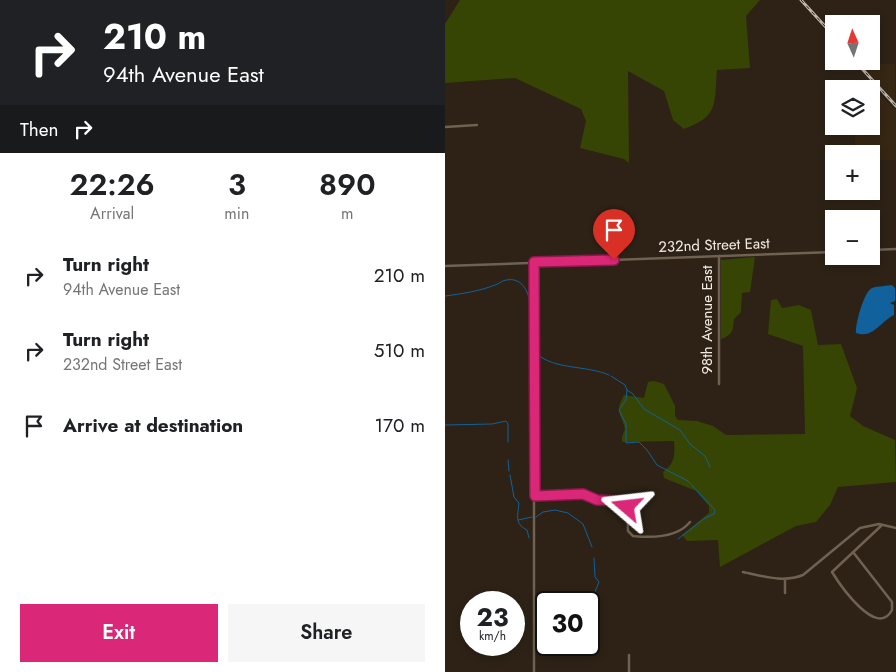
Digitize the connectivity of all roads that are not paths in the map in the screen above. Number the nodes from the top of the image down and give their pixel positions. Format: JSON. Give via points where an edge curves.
{"nodes":[{"id":1,"x":477,"y":125,"type":"dead end"},
{"id":2,"x":445,"y":126,"type":"edge"},
{"id":3,"x":896,"y":249,"type":"edge"},
{"id":4,"x":880,"y":250,"type":"edge"},
{"id":5,"x":825,"y":252,"type":"edge"},
{"id":6,"x":719,"y":256,"type":"junction"},
{"id":7,"x":534,"y":262,"type":"junction"},
{"id":8,"x":445,"y":266,"type":"edge"},
{"id":9,"x":719,"y":384,"type":"dead end"},
{"id":10,"x":535,"y":496,"type":"junction"},
{"id":11,"x":690,"y":522,"type":"dead end"},
{"id":12,"x":883,"y":525,"type":"junction"},
{"id":13,"x":896,"y":528,"type":"edge"},
{"id":14,"x":853,"y":552,"type":"junction"},
{"id":15,"x":743,"y":572,"type":"dead end"},
{"id":16,"x":785,"y":579,"type":"junction"},
{"id":17,"x":785,"y":593,"type":"dead end"},
{"id":18,"x":629,"y":655,"type":"dead end"},
{"id":19,"x":534,"y":672,"type":"edge"},
{"id":20,"x":629,"y":672,"type":"edge"}],
"edges":[{"from":1,"to":2,"type":"street"},
{"from":3,"to":4,"type":"street"},
{"from":5,"to":6,"type":"street","name":"232nd Street East"},
{"from":6,"to":7,"type":"street","name":"232nd Street East"},
{"from":6,"to":9,"type":"street","name":"98th Avenue East"},
{"from":7,"to":8,"type":"street","name":"232nd Street East"},
{"from":7,"to":10,"type":"street"},
{"from":10,"to":11,"type":"street","via":[[583,494],[597,500],[625,502],[627,528],[638,536],[675,534]]},
{"from":10,"to":19,"type":"street"},
{"from":12,"to":13,"type":"street"},
{"from":12,"to":14,"type":"street"},
{"from":12,"to":16,"type":"street","via":[[860,528],[803,575]]},
{"from":14,"to":14,"type":"street","via":[[892,602],[891,612],[885,618],[876,619],[867,614],[832,572]]},
{"from":15,"to":16,"type":"street"},
{"from":16,"to":17,"type":"street"},
{"from":18,"to":20,"type":"street"}]}
